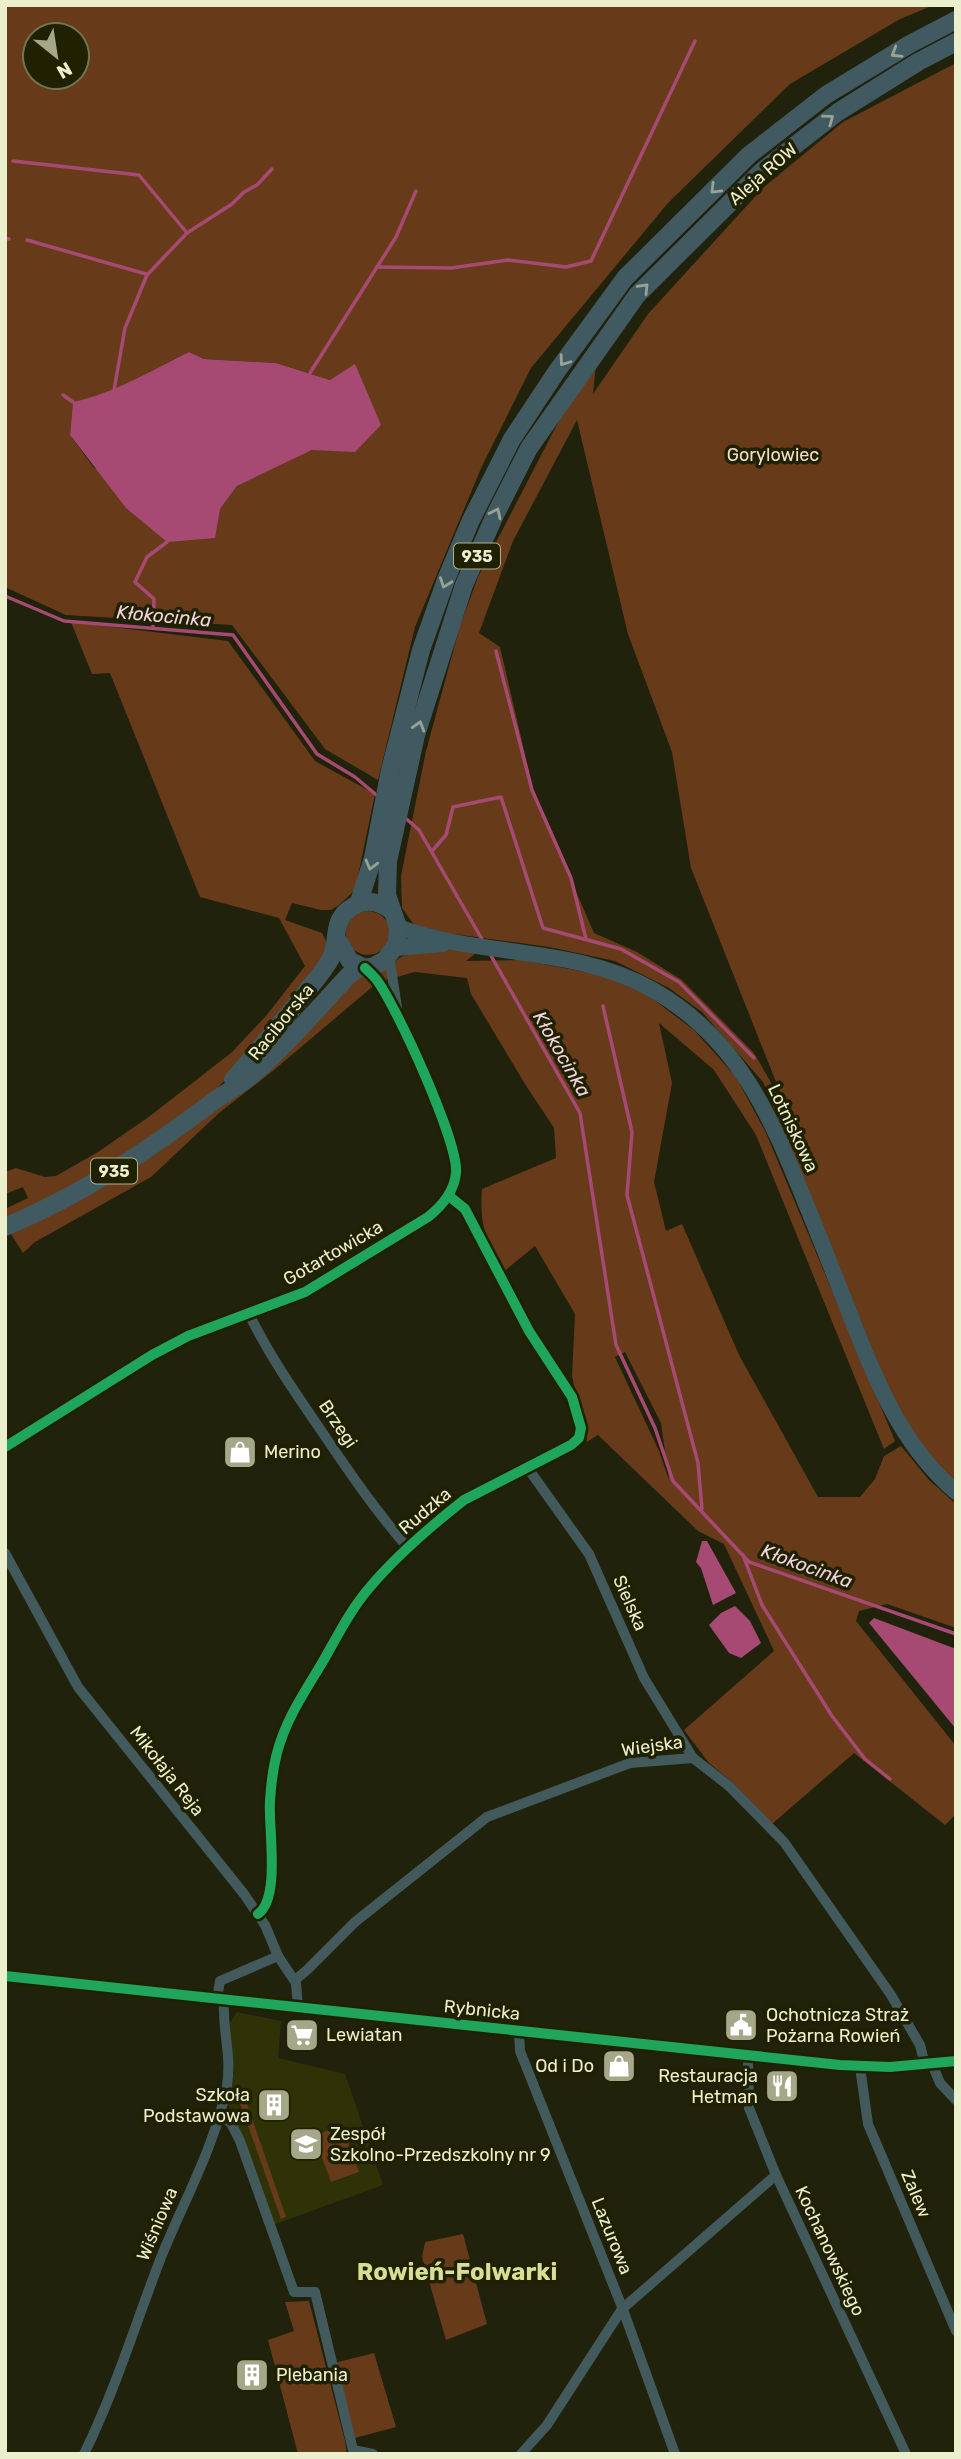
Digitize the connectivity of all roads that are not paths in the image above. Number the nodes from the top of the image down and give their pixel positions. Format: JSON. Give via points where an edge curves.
{"nodes":[{"id":1,"x":956,"y":20,"type":"edge"},
{"id":2,"x":956,"y":42,"type":"edge"},
{"id":3,"x":359,"y":902,"type":"junction"},
{"id":4,"x":395,"y":919,"type":"junction"},
{"id":5,"x":336,"y":937,"type":"junction"},
{"id":6,"x":452,"y":943,"type":"junction"},
{"id":7,"x":392,"y":952,"type":"junction"},
{"id":8,"x":362,"y":967,"type":"junction"},
{"id":9,"x":399,"y":1017,"type":"junction"},
{"id":10,"x":215,"y":1101,"type":"junction"},
{"id":11,"x":449,"y":1196,"type":"junction"},
{"id":12,"x":5,"y":1227,"type":"edge"},
{"id":13,"x":250,"y":1314,"type":"junction"},
{"id":14,"x":5,"y":1447,"type":"edge"},
{"id":15,"x":527,"y":1467,"type":"junction"},
{"id":16,"x":956,"y":1492,"type":"edge"},
{"id":17,"x":408,"y":1548,"type":"junction"},
{"id":18,"x":5,"y":1553,"type":"edge"},
{"id":19,"x":693,"y":1758,"type":"junction"},
{"id":20,"x":258,"y":1913,"type":"junction"},
{"id":21,"x":278,"y":1956,"type":"junction"},
{"id":22,"x":5,"y":1976,"type":"edge"},
{"id":23,"x":295,"y":1980,"type":"junction"},
{"id":24,"x":220,"y":1999,"type":"junction"},
{"id":25,"x":298,"y":2008,"type":"junction"},
{"id":26,"x":519,"y":2032,"type":"junction"},
{"id":27,"x":748,"y":2056,"type":"junction"},
{"id":28,"x":956,"y":2061,"type":"edge"},
{"id":29,"x":929,"y":2065,"type":"junction"},
{"id":30,"x":860,"y":2067,"type":"junction"},
{"id":31,"x":956,"y":2101,"type":"edge"},
{"id":32,"x":219,"y":2115,"type":"junction"},
{"id":33,"x":775,"y":2175,"type":"junction"},
{"id":34,"x":622,"y":2309,"type":"junction"},
{"id":35,"x":956,"y":2331,"type":"edge"},
{"id":36,"x":84,"y":2454,"type":"edge"},
{"id":37,"x":373,"y":2454,"type":"edge"},
{"id":38,"x":521,"y":2454,"type":"edge"},
{"id":39,"x":675,"y":2454,"type":"edge"},
{"id":40,"x":906,"y":2454,"type":"edge"}],
"edges":[{"from":1,"to":3,"type":"main road","name":"Aleja ROW","number":"935","one_way":true,"via":[[827,95],[749,155],[625,278],[557,370],[512,439],[471,520],[421,650]]},
{"from":4,"to":2,"type":"main road","name":"Aleja ROW","number":"935","one_way":true,"via":[[387,895],[388,861],[416,735],[464,586],[529,448],[637,295],[762,171],[838,112]]},
{"from":3,"to":4,"type":"main road","via":[[370,901]]},
{"from":3,"to":5,"type":"main road","number":"935","via":[[341,917]]},
{"from":4,"to":6,"type":"main road","name":"Lotniskowa"},
{"from":4,"to":7,"type":"main road","number":"935","via":[[398,939]]},
{"from":5,"to":8,"type":"main road","via":[[343,953]]},
{"from":5,"to":10,"type":"main road","name":"Raciborska","number":"935","via":[[327,965]]},
{"from":6,"to":7,"type":"main road","name":"Lotniskowa"},
{"from":6,"to":16,"type":"main road","name":"Lotniskowa","via":[[598,966],[636,981],[690,1015],[730,1054],[779,1139],[887,1402],[916,1451]]},
{"from":7,"to":8,"type":"main road","number":"935","via":[[380,964]]},
{"from":7,"to":9,"type":"street"},
{"from":8,"to":9,"type":"street","via":[[376,978]]},
{"from":8,"to":10,"type":"main road","name":"Raciborska","number":"935","via":[[349,975],[262,1067]]},
{"from":9,"to":11,"type":"street","via":[[452,1145],[456,1171]]},
{"from":10,"to":12,"type":"main road","name":"Raciborska","number":"935","via":[[116,1171]]},
{"from":11,"to":13,"type":"street","name":"Gotartowicka","via":[[428,1217],[322,1283]]},
{"from":11,"to":15,"type":"street","name":"Rudzka","via":[[465,1209],[518,1311],[577,1409],[581,1428],[576,1441]]},
{"from":13,"to":14,"type":"street","name":"Gotartowicka","via":[[152,1354]]},
{"from":13,"to":17,"type":"street","name":"Brzegi","via":[[269,1352],[317,1424]]},
{"from":15,"to":17,"type":"street","name":"Rudzka","via":[[464,1500]]},
{"from":15,"to":19,"type":"street","name":"Sielska","via":[[589,1553],[644,1678]]},
{"from":17,"to":20,"type":"street","name":"Rudzka","via":[[370,1587],[340,1628],[289,1718],[277,1755],[270,1802],[269,1891],[266,1905]]},
{"from":18,"to":20,"type":"street","name":"Mikołaja Reja","via":[[79,1687]]},
{"from":19,"to":23,"type":"street","name":"Wiejska","via":[[630,1763],[487,1817],[355,1922]]},
{"from":19,"to":29,"type":"street","name":"Wiejska","via":[[729,1786],[784,1842],[891,1995]]},
{"from":20,"to":21,"type":"street","name":"Mikołaja Reja"},
{"from":21,"to":23,"type":"street","name":"Mikołaja Reja"},
{"from":21,"to":24,"type":"street","via":[[220,1981]]},
{"from":22,"to":24,"type":"street","name":"Rybnicka"},
{"from":23,"to":25,"type":"street","name":"Mikołaja Reja"},
{"from":24,"to":25,"type":"street","name":"Rybnicka"},
{"from":24,"to":32,"type":"street","name":"Wiśniowa","via":[[229,2071]]},
{"from":25,"to":26,"type":"street","name":"Rybnicka"},
{"from":26,"to":27,"type":"street","name":"Rybnicka"},
{"from":26,"to":34,"type":"street","name":"Lazurowa","via":[[520,2051]]},
{"from":27,"to":30,"type":"street","name":"Rybnicka"},
{"from":27,"to":33,"type":"street","name":"Kochanowskiego","via":[[749,2108]]},
{"from":28,"to":29,"type":"street","name":"Rybnicka"},
{"from":29,"to":30,"type":"street","name":"Rybnicka"},
{"from":29,"to":31,"type":"street","name":"Wiejska"},
{"from":30,"to":35,"type":"street","name":"Zalew","via":[[868,2124]]},
{"from":32,"to":36,"type":"street","name":"Wiśniowa"},
{"from":32,"to":37,"type":"street","via":[[232,2123],[240,2141],[294,2292],[315,2292],[354,2450]]},
{"from":33,"to":34,"type":"street"},
{"from":33,"to":40,"type":"street","name":"Kochanowskiego"},
{"from":34,"to":38,"type":"street","via":[[547,2425]]},
{"from":34,"to":39,"type":"street","name":"Lazurowa"}]}
